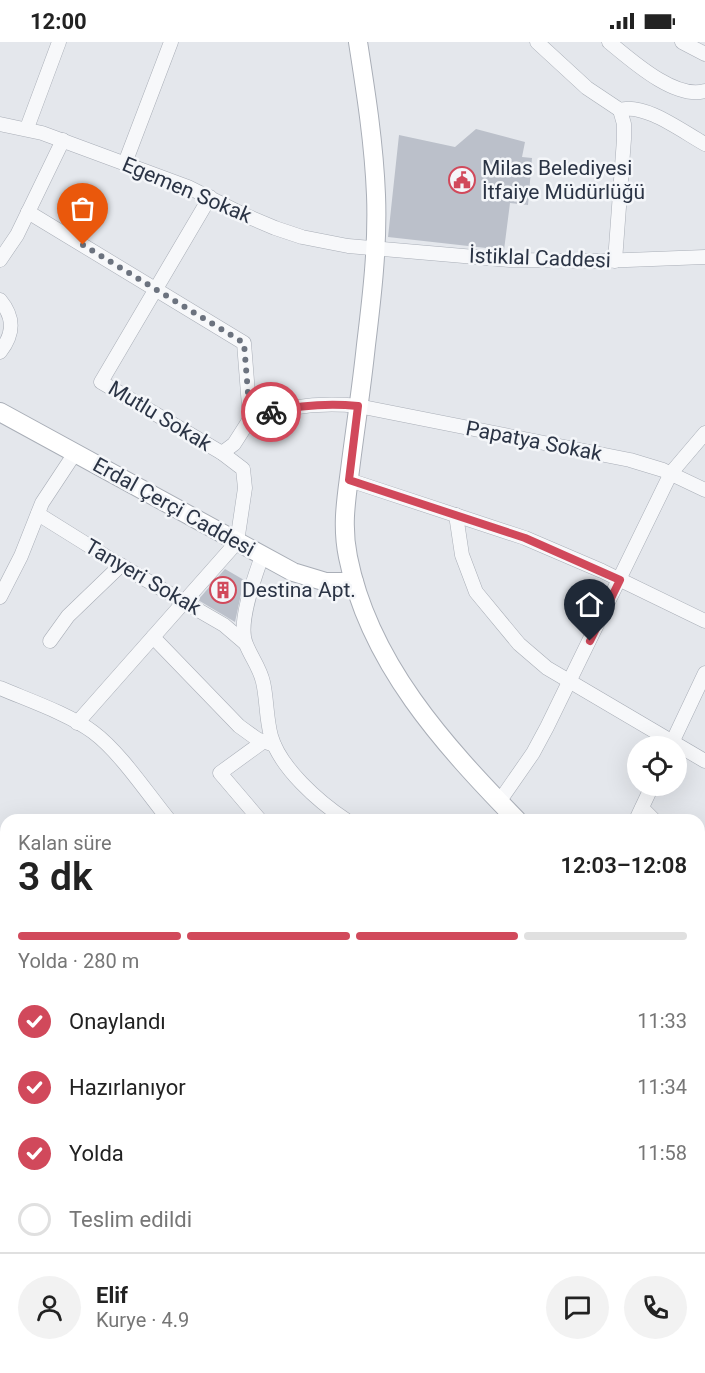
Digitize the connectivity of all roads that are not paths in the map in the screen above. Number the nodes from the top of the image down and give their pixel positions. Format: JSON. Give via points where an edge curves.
{"nodes":[{"id":1,"x":59,"y":42,"type":"edge"},
{"id":2,"x":171,"y":42,"type":"edge"},
{"id":3,"x":358,"y":42,"type":"edge"},
{"id":4,"x":537,"y":42,"type":"edge"},
{"id":5,"x":609,"y":42,"type":"edge"},
{"id":6,"x":682,"y":42,"type":"edge"},
{"id":7,"x":705,"y":54,"type":"edge"},
{"id":8,"x":705,"y":91,"type":"edge"},
{"id":9,"x":620,"y":110,"type":"junction"},
{"id":10,"x":0,"y":124,"type":"edge"},
{"id":11,"x":27,"y":128,"type":"junction"},
{"id":12,"x":63,"y":140,"type":"junction"},
{"id":13,"x":705,"y":144,"type":"edge"},
{"id":14,"x":125,"y":163,"type":"junction"},
{"id":15,"x":210,"y":197,"type":"junction"},
{"id":16,"x":28,"y":212,"type":"junction"},
{"id":17,"x":375,"y":248,"type":"junction"},
{"id":18,"x":705,"y":257,"type":"edge"},
{"id":19,"x":0,"y":260,"type":"edge"},
{"id":20,"x":615,"y":261,"type":"junction"},
{"id":21,"x":156,"y":289,"type":"junction"},
{"id":22,"x":0,"y":300,"type":"edge"},
{"id":23,"x":0,"y":352,"type":"edge"},
{"id":24,"x":358,"y":406,"type":"junction"},
{"id":25,"x":0,"y":412,"type":"edge"},
{"id":26,"x":250,"y":418,"type":"junction"},
{"id":27,"x":705,"y":433,"type":"edge"},
{"id":28,"x":75,"y":453,"type":"junction"},
{"id":29,"x":222,"y":453,"type":"junction"},
{"id":30,"x":671,"y":473,"type":"junction"},
{"id":31,"x":349,"y":480,"type":"junction"},
{"id":32,"x":705,"y":490,"type":"edge"},
{"id":33,"x":38,"y":514,"type":"junction"},
{"id":34,"x":456,"y":515,"type":"junction"},
{"id":35,"x":237,"y":542,"type":"junction"},
{"id":36,"x":262,"y":556,"type":"junction"},
{"id":37,"x":121,"y":565,"type":"junction"},
{"id":38,"x":620,"y":580,"type":"junction"},
{"id":39,"x":354,"y":582,"type":"junction"},
{"id":40,"x":0,"y":597,"type":"edge"},
{"id":41,"x":184,"y":602,"type":"junction"},
{"id":42,"x":705,"y":621,"type":"edge"},
{"id":43,"x":153,"y":637,"type":"junction"},
{"id":44,"x":50,"y":641,"type":"dead end"},
{"id":45,"x":245,"y":643,"type":"junction"},
{"id":46,"x":705,"y":673,"type":"edge"},
{"id":47,"x":570,"y":682,"type":"junction"},
{"id":48,"x":0,"y":688,"type":"edge"},
{"id":49,"x":77,"y":723,"type":"junction"},
{"id":50,"x":657,"y":736,"type":"edge"},
{"id":51,"x":675,"y":736,"type":"edge"},
{"id":52,"x":269,"y":743,"type":"junction"},
{"id":53,"x":687,"y":753,"type":"edge"},
{"id":54,"x":705,"y":761,"type":"edge"},
{"id":55,"x":647,"y":796,"type":"edge"},
{"id":56,"x":499,"y":802,"type":"junction"},
{"id":57,"x":164,"y":814,"type":"edge"},
{"id":58,"x":255,"y":814,"type":"edge"},
{"id":59,"x":338,"y":814,"type":"edge"},
{"id":60,"x":511,"y":814,"type":"edge"},
{"id":61,"x":639,"y":814,"type":"edge"}],
"edges":[{"from":1,"to":11,"type":"street"},
{"from":2,"to":14,"type":"street"},
{"from":3,"to":17,"type":"street","via":[[372,139]]},
{"from":4,"to":9,"type":"street","via":[[587,88]]},
{"from":5,"to":8,"type":"street","via":[[670,86],[690,93]]},
{"from":6,"to":7,"type":"street"},
{"from":9,"to":13,"type":"street","via":[[630,107],[645,111]]},
{"from":9,"to":20,"type":"street","via":[[624,139]]},
{"from":10,"to":11,"type":"street","name":"Egemen Sokak"},
{"from":11,"to":12,"type":"street","name":"Egemen Sokak"},
{"from":12,"to":14,"type":"street","name":"Egemen Sokak"},
{"from":12,"to":16,"type":"street"},
{"from":14,"to":15,"type":"street","name":"Egemen Sokak"},
{"from":15,"to":17,"type":"street","name":"Egemen Sokak","via":[[302,237]]},
{"from":15,"to":21,"type":"street","name":"Mutlu Sokak"},
{"from":16,"to":19,"type":"street"},
{"from":16,"to":21,"type":"street"},
{"from":17,"to":20,"type":"street","name":"İstiklal Caddesi","via":[[510,260]]},
{"from":17,"to":24,"type":"street"},
{"from":18,"to":20,"type":"street","name":"İstiklal Caddesi"},
{"from":21,"to":26,"type":"street","via":[[244,343]]},
{"from":21,"to":29,"type":"street","name":"Mutlu Sokak","via":[[101,382]]},
{"from":22,"to":23,"type":"street","via":[[11,318],[12,328]]},
{"from":24,"to":26,"type":"street","name":"Papatya Sokak","via":[[310,405]]},
{"from":24,"to":30,"type":"street","name":"Papatya Sokak","via":[[630,460]]},
{"from":24,"to":31,"type":"street"},
{"from":25,"to":28,"type":"street","name":"Erdal Çerçi Caddesi"},
{"from":26,"to":29,"type":"street","via":[[234,444]]},
{"from":27,"to":30,"type":"street"},
{"from":28,"to":33,"type":"street"},
{"from":28,"to":35,"type":"street","name":"Erdal Çerçi Caddesi"},
{"from":29,"to":35,"type":"street","name":"Mutlu Sokak","via":[[243,469],[245,488]]},
{"from":30,"to":32,"type":"street","name":"Papatya Sokak"},
{"from":30,"to":38,"type":"street"},
{"from":31,"to":34,"type":"street"},
{"from":31,"to":39,"type":"street","via":[[345,534]]},
{"from":33,"to":37,"type":"street","name":"Tanyeri Sokak"},
{"from":33,"to":40,"type":"street"},
{"from":34,"to":38,"type":"street","via":[[525,538]]},
{"from":34,"to":47,"type":"street","via":[[462,555],[480,598],[533,658]]},
{"from":35,"to":36,"type":"street","name":"Erdal Çerçi Caddesi"},
{"from":35,"to":41,"type":"street"},
{"from":36,"to":39,"type":"street","name":"Erdal Çerçi Caddesi","via":[[311,579]]},
{"from":36,"to":45,"type":"street","via":[[247,606]]},
{"from":37,"to":41,"type":"street","name":"Tanyeri Sokak"},
{"from":37,"to":44,"type":"street","via":[[68,616]]},
{"from":38,"to":42,"type":"street"},
{"from":38,"to":47,"type":"street"},
{"from":39,"to":56,"type":"street","via":[[369,626],[398,677],[437,733]]},
{"from":41,"to":43,"type":"street"},
{"from":41,"to":45,"type":"street","name":"Tanyeri Sokak","via":[[235,632]]},
{"from":43,"to":49,"type":"street"},
{"from":43,"to":52,"type":"street","via":[[239,726]]},
{"from":45,"to":52,"type":"street","via":[[261,676],[271,734]]},
{"from":46,"to":51,"type":"street"},
{"from":47,"to":50,"type":"street"},
{"from":47,"to":56,"type":"street","via":[[533,753]]},
{"from":48,"to":49,"type":"street"},
{"from":49,"to":57,"type":"street","via":[[103,741]]},
{"from":52,"to":58,"type":"street","via":[[220,773]]},
{"from":52,"to":59,"type":"street","via":[[316,798]]},
{"from":53,"to":54,"type":"street"},
{"from":55,"to":61,"type":"street"},
{"from":56,"to":60,"type":"street"}]}
